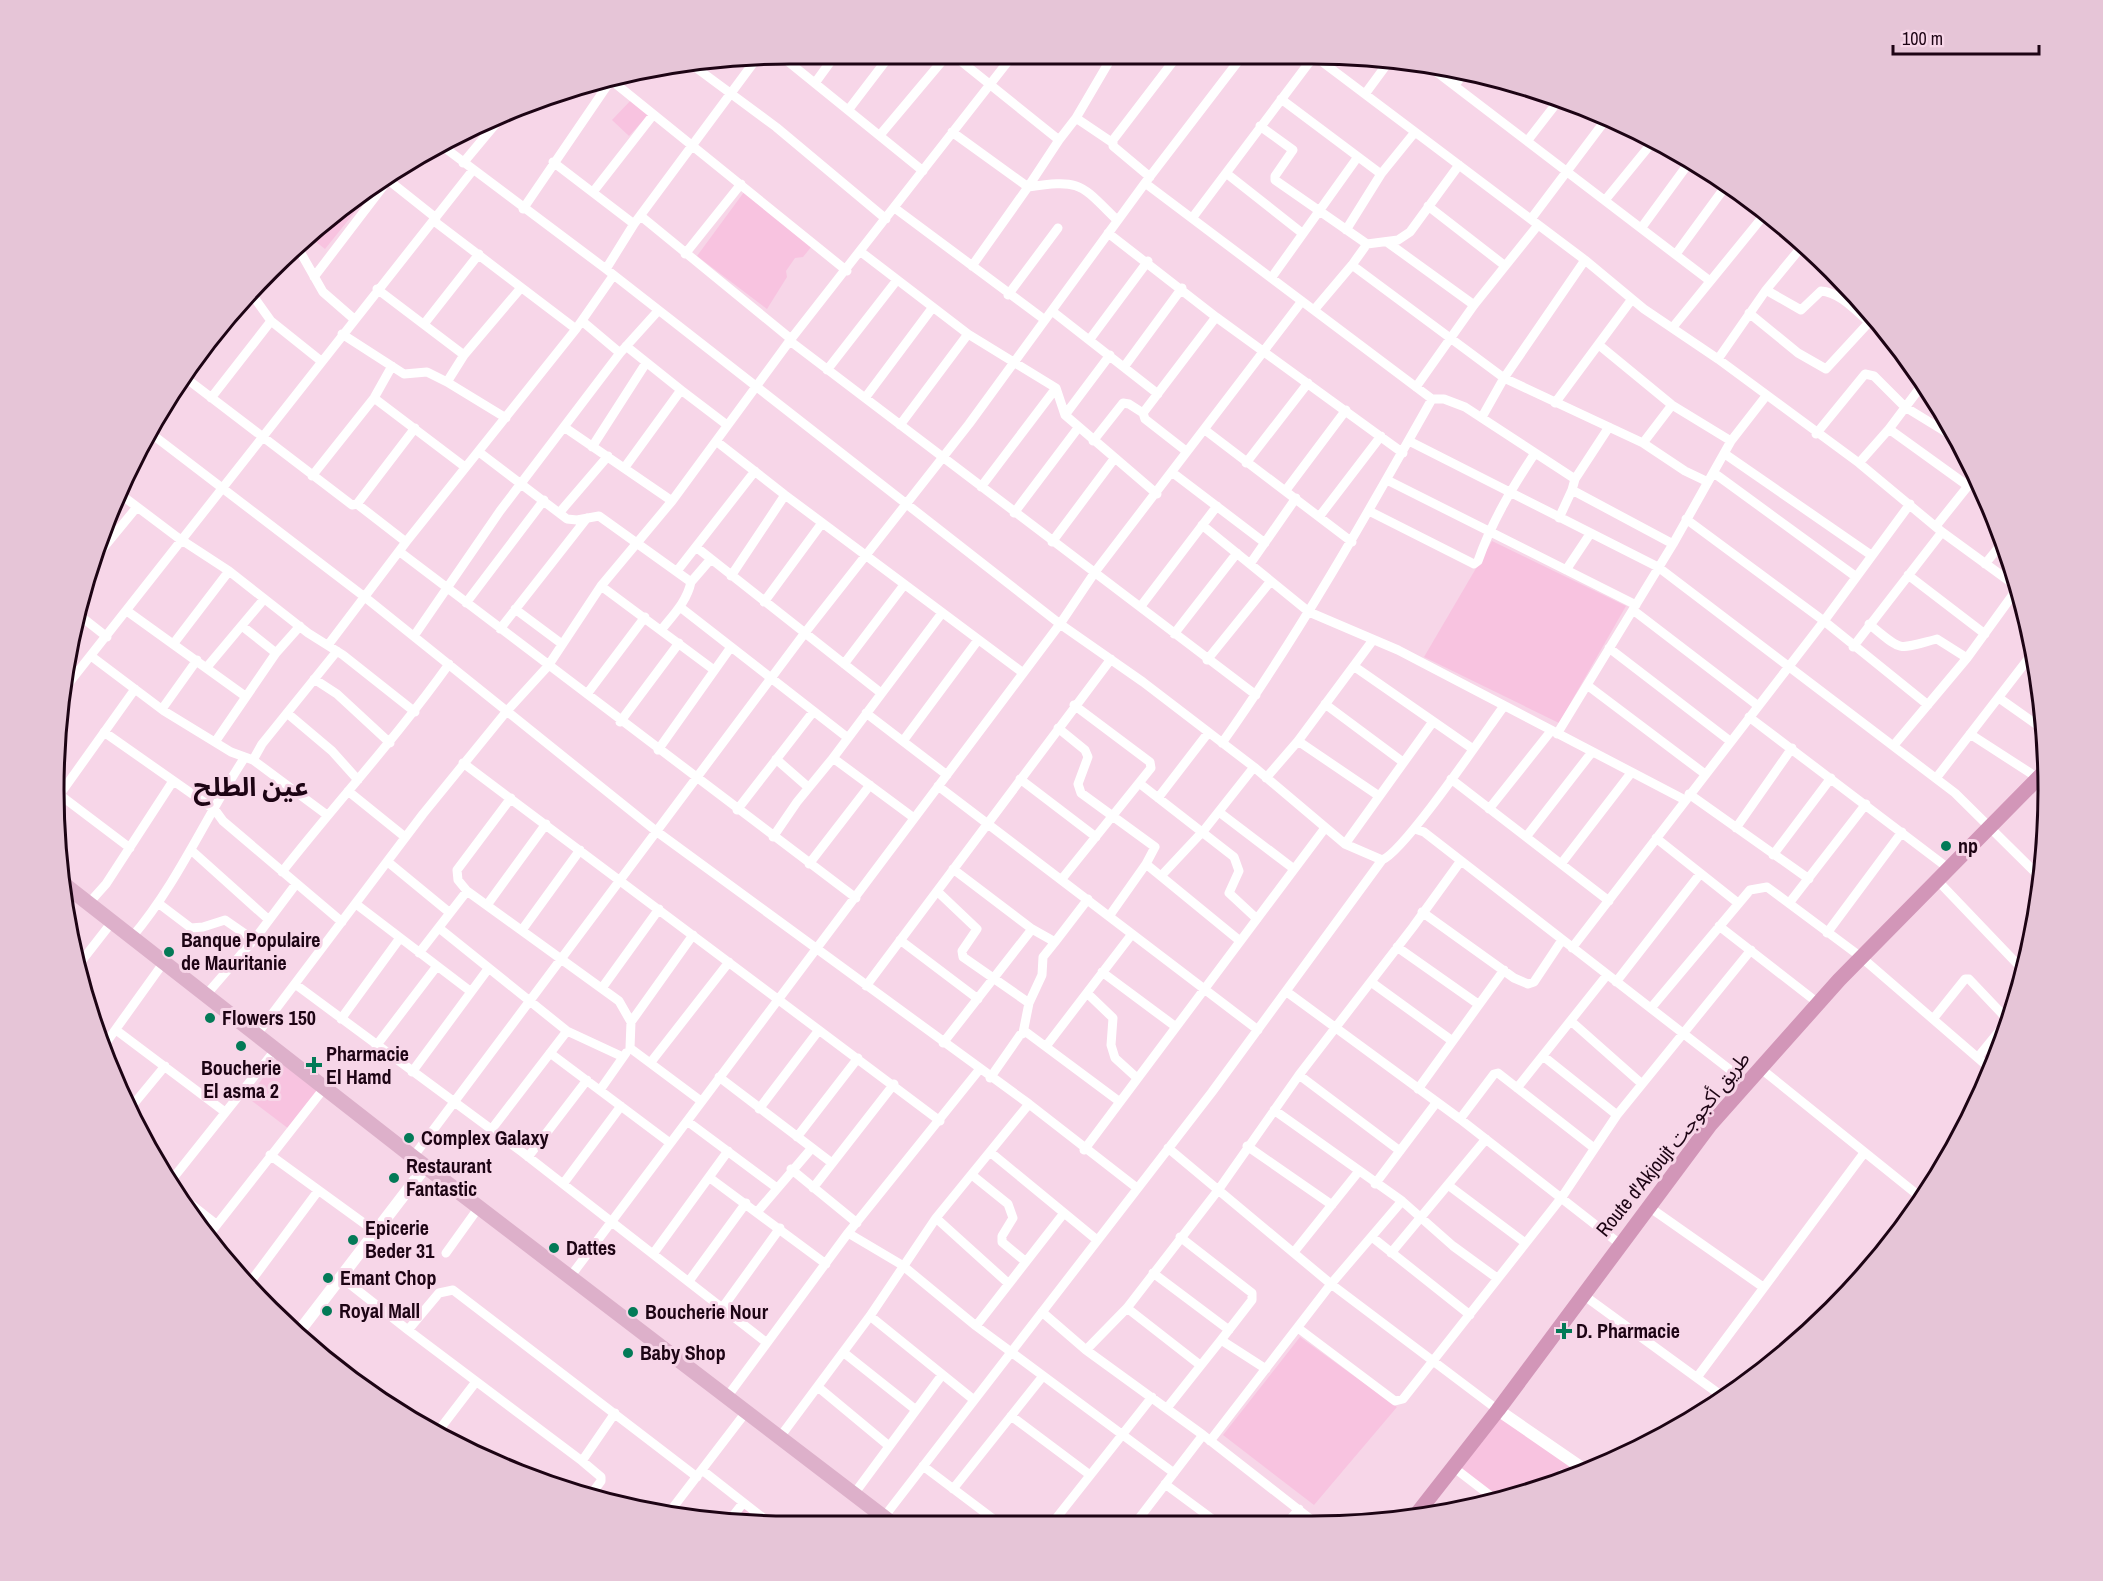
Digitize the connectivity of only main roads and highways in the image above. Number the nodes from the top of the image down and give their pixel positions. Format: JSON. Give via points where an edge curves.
{"nodes":[{"id":1,"x":2038,"y":777,"type":"edge"},
{"id":2,"x":72,"y":890,"type":"edge"},
{"id":3,"x":1421,"y":1508,"type":"edge"},
{"id":4,"x":882,"y":1516,"type":"edge"}],
"edges":[{"from":1,"to":3,"type":"highway","name":"Route d'Akjoujt طريق أكجوجت","via":[[1861,957],[1710,1125]]},
{"from":2,"to":4,"type":"main road"}]}
